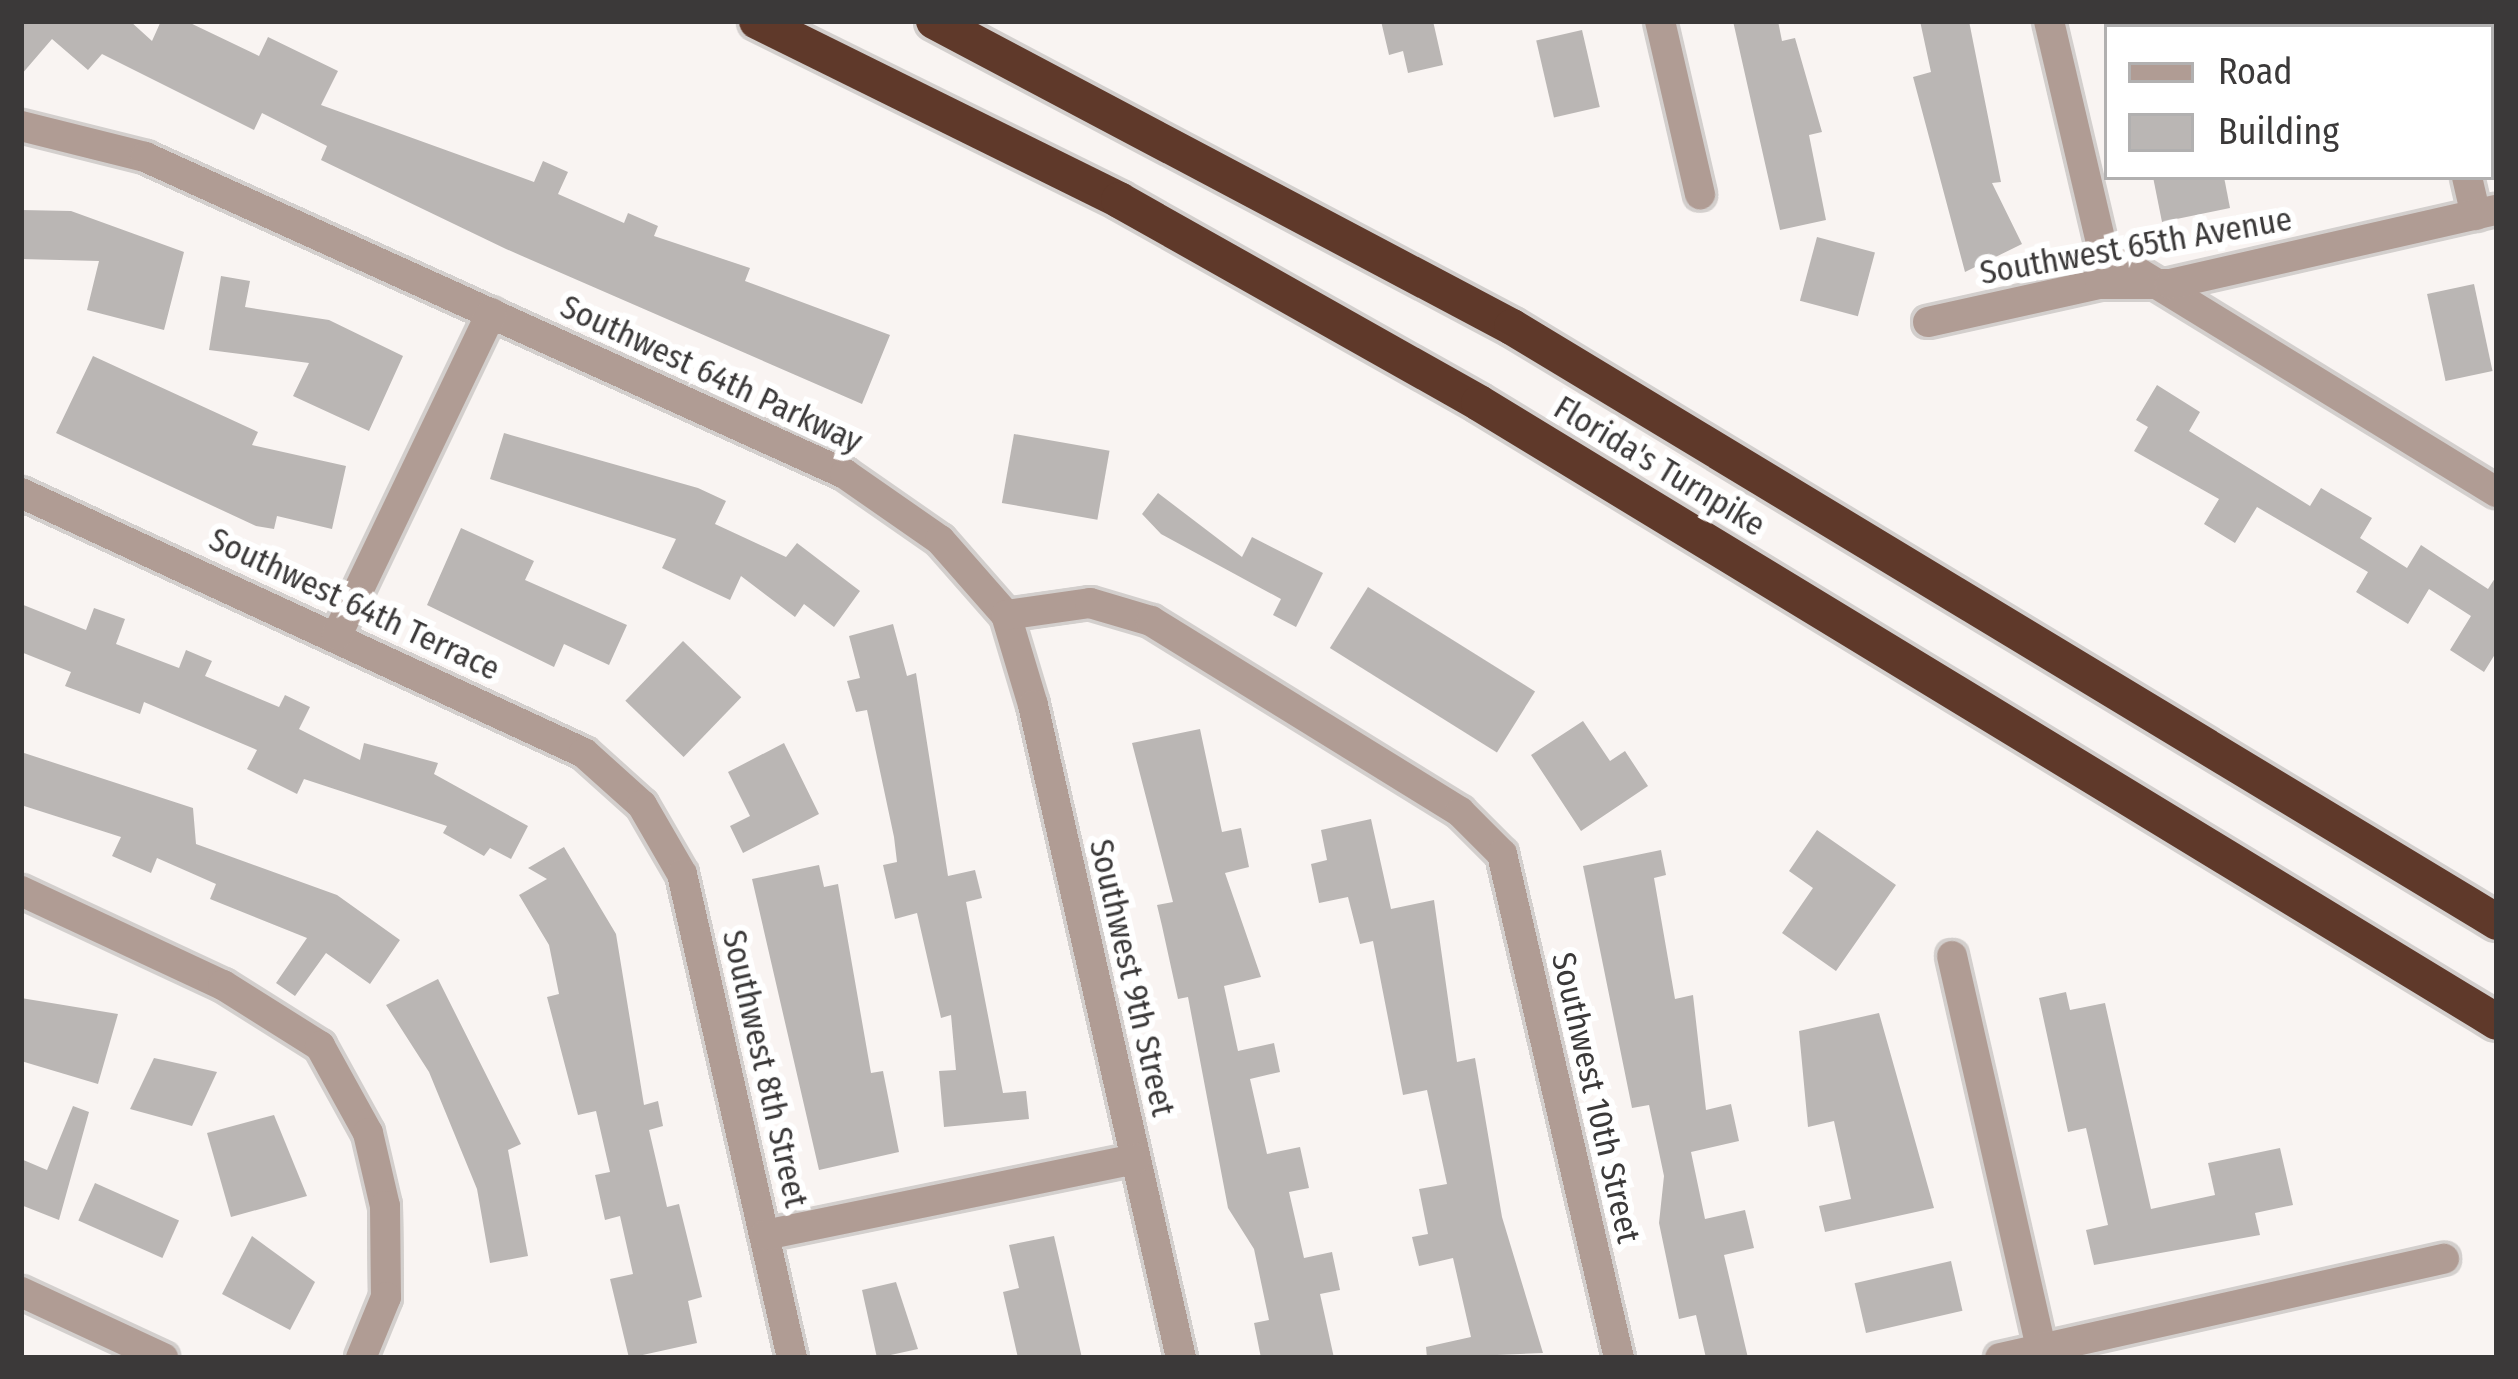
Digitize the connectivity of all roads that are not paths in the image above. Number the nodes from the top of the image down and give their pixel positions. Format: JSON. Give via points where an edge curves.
{"nodes":[{"id":1,"x":757,"y":21,"type":"edge"},
{"id":2,"x":934,"y":21,"type":"edge"},
{"id":3,"x":1660,"y":21,"type":"edge"},
{"id":4,"x":2049,"y":21,"type":"edge"},
{"id":5,"x":21,"y":126,"type":"edge"},
{"id":6,"x":2469,"y":180,"type":"edge"},
{"id":7,"x":1700,"y":194,"type":"dead end"},
{"id":8,"x":2486,"y":213,"type":"edge"},
{"id":9,"x":2170,"y":284,"type":"junction"},
{"id":10,"x":491,"y":313,"type":"junction"},
{"id":11,"x":1928,"y":322,"type":"dead end"},
{"id":12,"x":2497,"y":492,"type":"edge"},
{"id":13,"x":21,"y":493,"type":"edge"},
{"id":14,"x":1006,"y":615,"type":"junction"},
{"id":15,"x":337,"y":635,"type":"junction"},
{"id":16,"x":642,"y":805,"type":"joint"},
{"id":17,"x":21,"y":890,"type":"edge"},
{"id":18,"x":2497,"y":922,"type":"edge"},
{"id":19,"x":1952,"y":956,"type":"dead end"},
{"id":20,"x":2497,"y":1022,"type":"edge"},
{"id":21,"x":1135,"y":1159,"type":"junction"},
{"id":22,"x":765,"y":1235,"type":"junction"},
{"id":23,"x":2444,"y":1259,"type":"dead end"},
{"id":24,"x":21,"y":1292,"type":"edge"},
{"id":25,"x":2042,"y":1349,"type":"junction"},
{"id":26,"x":163,"y":1358,"type":"edge"},
{"id":27,"x":361,"y":1358,"type":"edge"},
{"id":28,"x":792,"y":1358,"type":"edge"},
{"id":29,"x":1181,"y":1358,"type":"edge"},
{"id":30,"x":1619,"y":1358,"type":"edge"},
{"id":31,"x":2000,"y":1358,"type":"edge"}],
"edges":[{"from":1,"to":20,"type":"highway","name":"Florida's Turnpike","via":[[1119,200],[1479,403]]},
{"from":2,"to":18,"type":"highway","name":"Florida's Turnpike","via":[[1512,327]]},
{"from":3,"to":7,"type":"street"},
{"from":4,"to":9,"type":"street","via":[[2103,251]]},
{"from":5,"to":10,"type":"street","name":"Southwest 64th Parkway","via":[[146,157]]},
{"from":6,"to":8,"type":"street"},
{"from":8,"to":9,"type":"street","name":"Southwest 65th Avenue"},
{"from":9,"to":11,"type":"street","name":"Southwest 65th Avenue","via":[[2100,284]]},
{"from":9,"to":12,"type":"street","via":[[2210,320]]},
{"from":10,"to":14,"type":"street","name":"Southwest 64th Parkway","via":[[845,474],[940,540]]},
{"from":10,"to":15,"type":"street"},
{"from":13,"to":15,"type":"street","name":"Southwest 64th Terrace"},
{"from":14,"to":21,"type":"street","name":"Southwest 9th Street"},
{"from":14,"to":30,"type":"street","name":"Southwest 10th Street","via":[[1090,603],[1150,621],[1460,812],[1502,854]]},
{"from":15,"to":16,"type":"street","name":"Southwest 64th Terrace","via":[[584,753]]},
{"from":16,"to":22,"type":"street","name":"Southwest 8th Street","via":[[682,874]]},
{"from":17,"to":27,"type":"street","via":[[223,985],[320,1046],[368,1133],[385,1206],[386,1298]]},
{"from":19,"to":25,"type":"street"},
{"from":21,"to":22,"type":"street"},
{"from":21,"to":29,"type":"street","name":"Southwest 9th Street"},
{"from":22,"to":28,"type":"street","name":"Southwest 8th Street"},
{"from":23,"to":25,"type":"street"},
{"from":24,"to":26,"type":"street"},
{"from":25,"to":31,"type":"street"}]}
